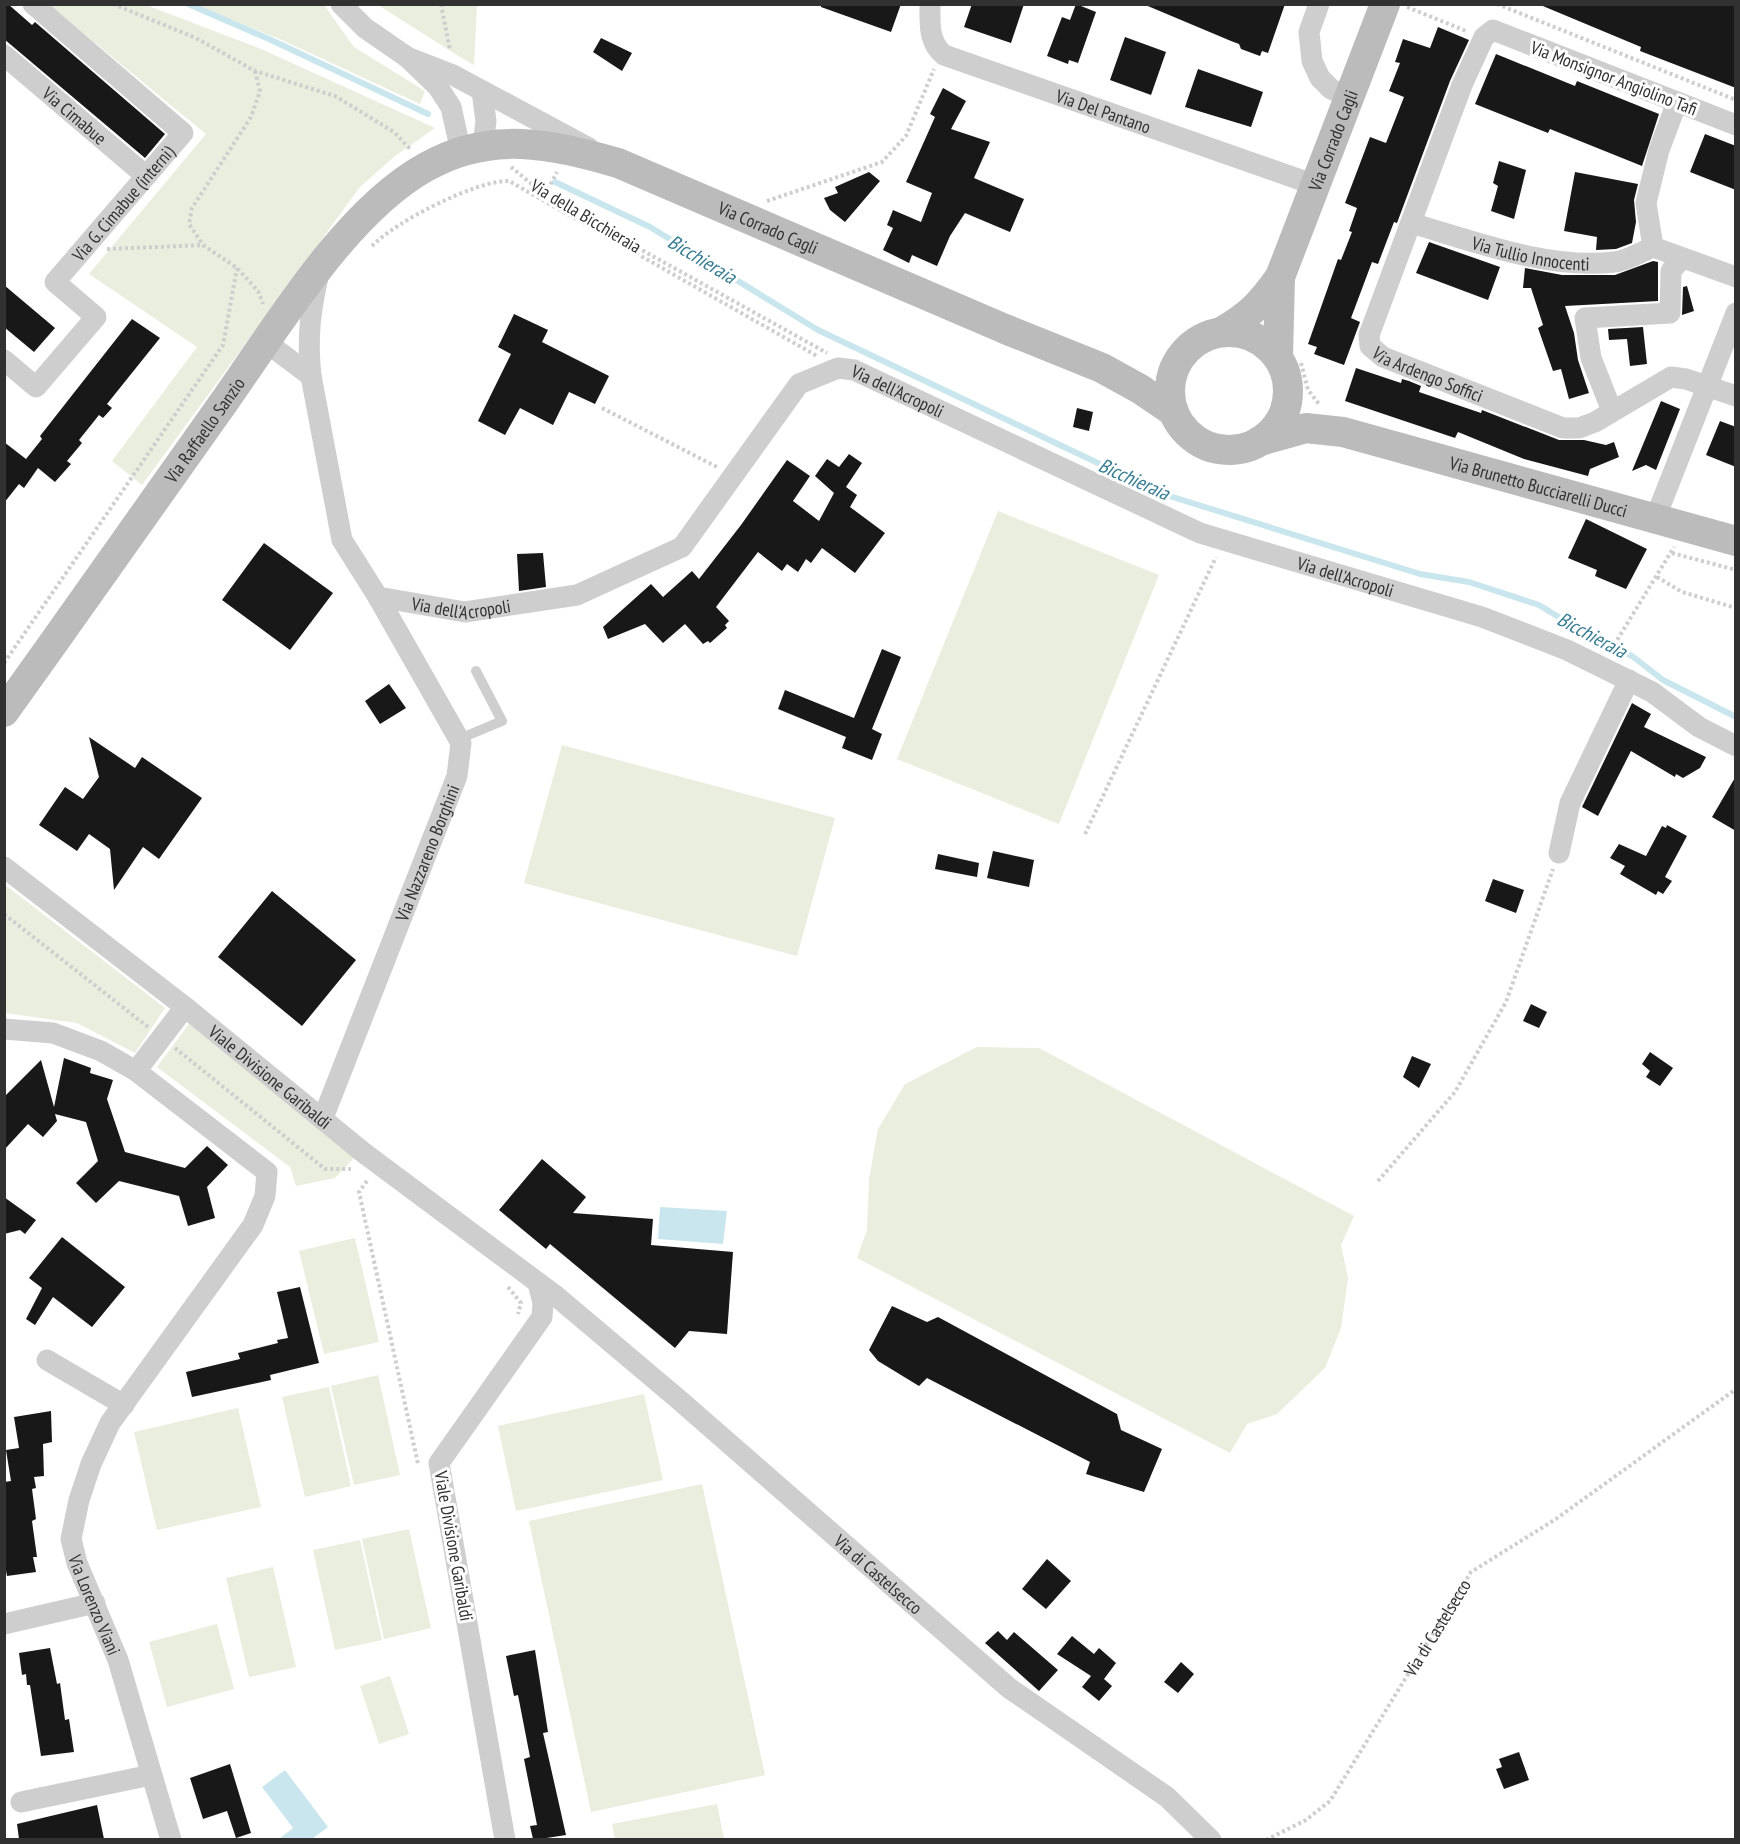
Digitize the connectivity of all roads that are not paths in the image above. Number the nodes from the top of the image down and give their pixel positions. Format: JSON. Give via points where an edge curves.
{"nodes":[{"id":1,"x":33,"y":4,"type":"edge"},
{"id":2,"x":341,"y":4,"type":"edge"},
{"id":3,"x":930,"y":4,"type":"edge"},
{"id":4,"x":1319,"y":4,"type":"edge"},
{"id":5,"x":1394,"y":11,"type":"edge"},
{"id":6,"x":1483,"y":32,"type":"joint"},
{"id":7,"x":4,"y":55,"type":"edge"},
{"id":8,"x":407,"y":57,"type":"junction"},
{"id":9,"x":482,"y":91,"type":"junction"},
{"id":10,"x":1349,"y":97,"type":"junction"},
{"id":11,"x":1677,"y":102,"type":"junction"},
{"id":12,"x":1736,"y":125,"type":"edge"},
{"id":13,"x":472,"y":149,"type":"junction"},
{"id":14,"x":618,"y":163,"type":"junction"},
{"id":15,"x":426,"y":166,"type":"joint"},
{"id":16,"x":146,"y":176,"type":"junction"},
{"id":17,"x":1315,"y":185,"type":"junction"},
{"id":18,"x":1411,"y":223,"type":"junction"},
{"id":19,"x":1653,"y":247,"type":"junction"},
{"id":20,"x":1681,"y":259,"type":"junction"},
{"id":21,"x":321,"y":266,"type":"junction"},
{"id":22,"x":1280,"y":277,"type":"junction"},
{"id":23,"x":1736,"y":277,"type":"edge"},
{"id":24,"x":1736,"y":312,"type":"edge"},
{"id":25,"x":1221,"y":332,"type":"junction"},
{"id":26,"x":266,"y":342,"type":"junction"},
{"id":27,"x":4,"y":360,"type":"edge"},
{"id":28,"x":1288,"y":363,"type":"junction"},
{"id":29,"x":1102,"y":368,"type":"junction"},
{"id":30,"x":1173,"y":369,"type":"junction"},
{"id":31,"x":310,"y":376,"type":"junction"},
{"id":32,"x":1707,"y":385,"type":"junction"},
{"id":33,"x":1736,"y":396,"type":"edge"},
{"id":34,"x":1612,"y":411,"type":"junction"},
{"id":35,"x":1174,"y":412,"type":"junction"},
{"id":36,"x":1335,"y":421,"type":"junction"},
{"id":37,"x":1260,"y":441,"type":"junction"},
{"id":38,"x":1670,"y":533,"type":"junction"},
{"id":39,"x":1736,"y":541,"type":"edge"},
{"id":40,"x":378,"y":597,"type":"junction"},
{"id":41,"x":476,"y":671,"type":"dead end"},
{"id":42,"x":1629,"y":680,"type":"junction"},
{"id":43,"x":4,"y":712,"type":"edge"},
{"id":44,"x":460,"y":741,"type":"junction"},
{"id":45,"x":1736,"y":746,"type":"edge"},
{"id":46,"x":1559,"y":853,"type":"road end"},
{"id":47,"x":4,"y":867,"type":"edge"},
{"id":48,"x":185,"y":1007,"type":"junction"},
{"id":49,"x":4,"y":1029,"type":"edge"},
{"id":50,"x":136,"y":1071,"type":"junction"},
{"id":51,"x":322,"y":1118,"type":"junction"},
{"id":52,"x":538,"y":1283,"type":"junction"},
{"id":53,"x":556,"y":1296,"type":"joint"},
{"id":54,"x":542,"y":1317,"type":"junction"},
{"id":55,"x":583,"y":1319,"type":"junction"},
{"id":56,"x":47,"y":1360,"type":"dead end"},
{"id":57,"x":124,"y":1405,"type":"junction"},
{"id":58,"x":95,"y":1603,"type":"junction"},
{"id":59,"x":4,"y":1624,"type":"edge"},
{"id":60,"x":151,"y":1775,"type":"junction"},
{"id":61,"x":21,"y":1802,"type":"dead end"},
{"id":62,"x":171,"y":1839,"type":"edge"},
{"id":63,"x":505,"y":1839,"type":"edge"},
{"id":64,"x":1211,"y":1839,"type":"edge"}],
"edges":[{"from":1,"to":16,"type":"street","name":"Via G. Cimabue (interni)","via":[[183,133]]},
{"from":2,"to":8,"type":"street","via":[[365,28]]},
{"from":3,"to":17,"type":"street","name":"Via Del Pantano","via":[[930,33],[944,55]]},
{"from":4,"to":10,"type":"street","via":[[1309,32],[1312,61],[1331,89]]},
{"from":5,"to":10,"type":"main road","name":"Via Corrado Cagli"},
{"from":6,"to":11,"type":"street","name":"Via Monsignor Angiolino Tafi"},
{"from":6,"to":18,"type":"street","name":"Via Ardengo Soffici"},
{"from":7,"to":16,"type":"street","name":"Via Cimabue"},
{"from":8,"to":9,"type":"street"},
{"from":8,"to":13,"type":"street","via":[[438,87]]},
{"from":9,"to":13,"type":"street","via":[[486,122]]},
{"from":9,"to":14,"type":"street"},
{"from":10,"to":17,"type":"main road","name":"Via Corrado Cagli"},
{"from":11,"to":12,"type":"street","name":"Via Monsignor Angiolino Tafi"},
{"from":11,"to":19,"type":"street","via":[[1659,150],[1646,203]]},
{"from":13,"to":14,"type":"main road","name":"Via Corrado Cagli","via":[[529,142]]},
{"from":13,"to":15,"type":"main road","name":"Via Corrado Cagli"},
{"from":14,"to":29,"type":"main road","name":"Via Corrado Cagli"},
{"from":15,"to":21,"type":"main road","name":"Via Raffaello Sanzio","via":[[385,194]]},
{"from":16,"to":27,"type":"street","name":"Via G. Cimabue (interni)","via":[[55,282],[96,316],[36,387]]},
{"from":17,"to":22,"type":"main road","name":"Via Corrado Cagli"},
{"from":18,"to":19,"type":"street","name":"Via Tullio Innocenti","via":[[1496,249],[1571,261],[1616,262]]},
{"from":18,"to":34,"type":"street","name":"Via Ardengo Soffici","via":[[1369,335],[1370,346],[1376,352],[1563,428],[1579,428]]},
{"from":19,"to":20,"type":"street"},
{"from":20,"to":23,"type":"street"},
{"from":20,"to":34,"type":"street","via":[[1671,272],[1670,313],[1585,318],[1591,358]]},
{"from":21,"to":26,"type":"main road","name":"Via Raffaello Sanzio"},
{"from":21,"to":31,"type":"street","via":[[309,316]]},
{"from":22,"to":25,"type":"main road","via":[[1245,319]]},
{"from":22,"to":28,"type":"main road"},
{"from":24,"to":32,"type":"street"},
{"from":25,"to":28,"type":"main road","via":[[1253,336]]},
{"from":25,"to":30,"type":"main road","via":[[1192,344]]},
{"from":26,"to":31,"type":"street"},
{"from":26,"to":43,"type":"main road","name":"Via Raffaello Sanzio"},
{"from":28,"to":36,"type":"main road","name":"Via Brunetto Bucciarelli Ducci","via":[[1302,399],[1326,423]]},
{"from":28,"to":37,"type":"main road","via":[[1285,412],[1275,429]]},
{"from":29,"to":30,"type":"main road","name":"Via Corrado Cagli"},
{"from":29,"to":35,"type":"main road","name":"Via Corrado Cagli"},
{"from":30,"to":35,"type":"main road","via":[[1170,398]]},
{"from":31,"to":40,"type":"street","via":[[342,540]]},
{"from":32,"to":33,"type":"street","name":"Via Ardengo Soffici"},
{"from":32,"to":34,"type":"street","name":"Via Ardengo Soffici","via":[[1671,377]]},
{"from":32,"to":38,"type":"street"},
{"from":35,"to":37,"type":"main road","via":[[1188,433],[1210,447],[1235,449]]},
{"from":36,"to":37,"type":"main road","name":"Via Brunetto Bucciarelli Ducci"},
{"from":36,"to":38,"type":"main road","name":"Via Brunetto Bucciarelli Ducci"},
{"from":38,"to":39,"type":"main road","name":"Via Brunetto Bucciarelli Ducci"},
{"from":40,"to":42,"type":"street","name":"Via dell'Acropoli","via":[[465,612],[577,595],[682,547],[799,384],[846,369],[1200,533],[1482,616]]},
{"from":40,"to":44,"type":"street"},
{"from":41,"to":44,"type":"lane","via":[[502,721]]},
{"from":42,"to":45,"type":"street","name":"Via dell'Acropoli","via":[[1699,727]]},
{"from":42,"to":46,"type":"street","via":[[1570,803]]},
{"from":44,"to":51,"type":"street","name":"Via Nazzareno Borghini","via":[[458,776]]},
{"from":47,"to":48,"type":"street","name":"Viale Divisione Garibaldi"},
{"from":48,"to":50,"type":"street"},
{"from":48,"to":51,"type":"street","name":"Viale Divisione Garibaldi"},
{"from":49,"to":50,"type":"street","via":[[53,1033],[101,1051]]},
{"from":50,"to":57,"type":"street","name":"Via Lorenzo Viani","via":[[267,1172],[265,1196],[253,1225]]},
{"from":51,"to":52,"type":"street","name":"Viale Divisione Garibaldi"},
{"from":52,"to":53,"type":"street","name":"Viale Divisione Garibaldi"},
{"from":52,"to":54,"type":"street"},
{"from":53,"to":55,"type":"street","name":"Via di Castelsecco"},
{"from":54,"to":55,"type":"street","via":[[561,1313]]},
{"from":54,"to":63,"type":"street","name":"Viale Divisione Garibaldi","via":[[439,1463]]},
{"from":55,"to":64,"type":"street","name":"Via di Castelsecco","via":[[1009,1688],[1167,1797]]},
{"from":56,"to":57,"type":"street"},
{"from":57,"to":58,"type":"street","name":"Via Lorenzo Viani","via":[[91,1464],[71,1539]]},
{"from":58,"to":59,"type":"street"},
{"from":58,"to":60,"type":"street","name":"Via Lorenzo Viani","via":[[118,1660]]},
{"from":60,"to":61,"type":"street"},
{"from":60,"to":62,"type":"street","name":"Via Lorenzo Viani"}]}
